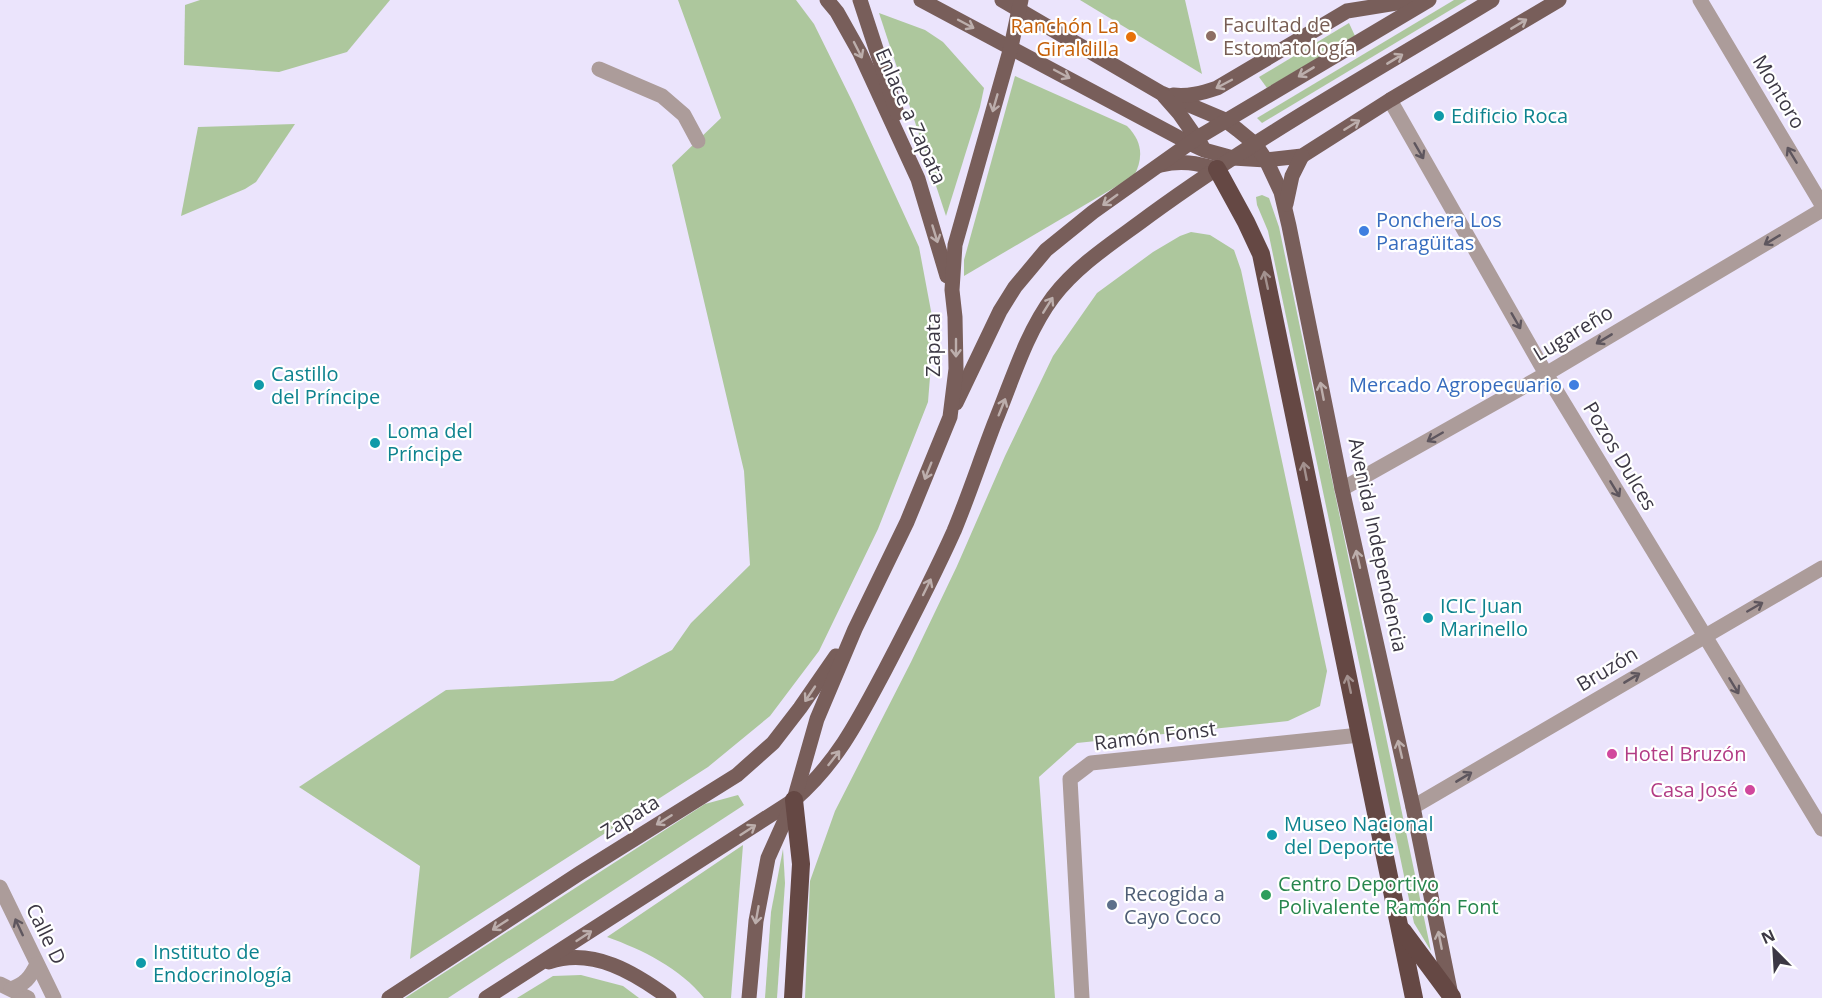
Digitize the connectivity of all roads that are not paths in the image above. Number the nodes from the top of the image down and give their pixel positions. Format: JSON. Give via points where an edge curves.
{"nodes":[{"id":1,"x":828,"y":0,"type":"edge"},
{"id":2,"x":860,"y":0,"type":"edge"},
{"id":3,"x":921,"y":0,"type":"edge"},
{"id":4,"x":1002,"y":0,"type":"edge"},
{"id":5,"x":1363,"y":0,"type":"edge"},
{"id":6,"x":1415,"y":0,"type":"edge"},
{"id":7,"x":1429,"y":0,"type":"edge"},
{"id":8,"x":1492,"y":0,"type":"edge"},
{"id":9,"x":1559,"y":0,"type":"edge"},
{"id":10,"x":1700,"y":0,"type":"edge"},
{"id":11,"x":1020,"y":4,"type":"edge"},
{"id":12,"x":1347,"y":11,"type":"junction"},
{"id":13,"x":1011,"y":47,"type":"junction"},
{"id":14,"x":599,"y":69,"type":"dead end"},
{"id":15,"x":1161,"y":93,"type":"junction"},
{"id":16,"x":1390,"y":100,"type":"junction"},
{"id":17,"x":1225,"y":120,"type":"junction"},
{"id":18,"x":698,"y":141,"type":"dead end"},
{"id":19,"x":1196,"y":143,"type":"junction"},
{"id":20,"x":1255,"y":144,"type":"junction"},
{"id":21,"x":1302,"y":156,"type":"junction"},
{"id":22,"x":1233,"y":158,"type":"junction"},
{"id":23,"x":1266,"y":160,"type":"junction"},
{"id":24,"x":1157,"y":166,"type":"junction"},
{"id":25,"x":1217,"y":169,"type":"junction"},
{"id":26,"x":918,"y":179,"type":"junction"},
{"id":27,"x":1822,"y":208,"type":"edge"},
{"id":28,"x":1286,"y":213,"type":"junction"},
{"id":29,"x":951,"y":290,"type":"junction"},
{"id":30,"x":1546,"y":374,"type":"junction"},
{"id":31,"x":950,"y":417,"type":"junction"},
{"id":32,"x":1342,"y":489,"type":"junction"},
{"id":33,"x":1822,"y":568,"type":"edge"},
{"id":34,"x":855,"y":629,"type":"junction"},
{"id":35,"x":1704,"y":636,"type":"junction"},
{"id":36,"x":1360,"y":735,"type":"junction"},
{"id":37,"x":794,"y":800,"type":"junction"},
{"id":38,"x":1413,"y":807,"type":"junction"},
{"id":39,"x":1822,"y":829,"type":"edge"},
{"id":40,"x":0,"y":887,"type":"edge"},
{"id":41,"x":1399,"y":926,"type":"junction"},
{"id":42,"x":37,"y":964,"type":"junction"},
{"id":43,"x":535,"y":967,"type":"junction"},
{"id":44,"x":5,"y":987,"type":"edge"},
{"id":45,"x":28,"y":998,"type":"edge"},
{"id":46,"x":54,"y":998,"type":"edge"},
{"id":47,"x":389,"y":998,"type":"edge"},
{"id":48,"x":486,"y":998,"type":"edge"},
{"id":49,"x":669,"y":998,"type":"edge"},
{"id":50,"x":749,"y":998,"type":"edge"},
{"id":51,"x":793,"y":998,"type":"edge"},
{"id":52,"x":1082,"y":998,"type":"edge"},
{"id":53,"x":1414,"y":998,"type":"edge"},
{"id":54,"x":1452,"y":998,"type":"edge"}],
"edges":[{"from":1,"to":26,"type":"main road","name":"Enlace a Zapata","one_way":true,"via":[[860,53]]},
{"from":2,"to":26,"type":"main road"},
{"from":3,"to":13,"type":"main road","one_way":true},
{"from":4,"to":11,"type":"main road"},
{"from":5,"to":12,"type":"street"},
{"from":6,"to":12,"type":"main road"},
{"from":7,"to":17,"type":"main road","one_way":true},
{"from":20,"to":8,"type":"main road","one_way":true},
{"from":16,"to":9,"type":"main road","one_way":true},
{"from":27,"to":10,"type":"street","name":"Montoro","one_way":true},
{"from":11,"to":13,"type":"main road","name":"Zapata"},
{"from":11,"to":15,"type":"main road"},
{"from":12,"to":15,"type":"main road","one_way":true,"via":[[1217,88],[1184,96]]},
{"from":13,"to":19,"type":"main road","one_way":true},
{"from":13,"to":29,"type":"main road","name":"Zapata","one_way":true,"via":[[955,244]]},
{"from":14,"to":18,"type":"street","via":[[662,96],[684,115]]},
{"from":15,"to":17,"type":"main road","name":"Avenida Independencia"},
{"from":15,"to":19,"type":"main road","via":[[1179,112]]},
{"from":21,"to":16,"type":"main road","one_way":true},
{"from":16,"to":30,"type":"street","name":"Pozos Dulces","one_way":true},
{"from":17,"to":19,"type":"main road"},
{"from":17,"to":20,"type":"main road","name":"Avenida Independencia"},
{"from":19,"to":22,"type":"main road"},
{"from":19,"to":24,"type":"main road"},
{"from":19,"to":25,"type":"main road"},
{"from":20,"to":22,"type":"main road"},
{"from":20,"to":23,"type":"main road","name":"Avenida Independencia"},
{"from":21,"to":23,"type":"main road"},
{"from":21,"to":28,"type":"main road","via":[[1288,189]]},
{"from":22,"to":23,"type":"main road"},
{"from":22,"to":25,"type":"main road"},
{"from":23,"to":28,"type":"main road","name":"Avenida Independencia"},
{"from":24,"to":25,"type":"main road","via":[[1188,162]]},
{"from":24,"to":31,"type":"main road","one_way":true,"via":[[1035,261],[1000,311]]},
{"from":36,"to":25,"type":"highway","one_way":true,"via":[[1261,254]]},
{"from":37,"to":25,"type":"main road","one_way":true,"via":[[816,781],[845,743],[902,639],[954,530],[1036,325],[1053,297],[1084,264]]},
{"from":26,"to":29,"type":"main road","name":"Enlace a Zapata","one_way":true},
{"from":27,"to":30,"type":"street","name":"Lugareño","one_way":true},
{"from":32,"to":28,"type":"main road","name":"Avenida Independencia","one_way":true},
{"from":29,"to":31,"type":"main road","name":"Zapata","one_way":true,"via":[[956,369]]},
{"from":30,"to":32,"type":"street","name":"Lugareño","one_way":true},
{"from":30,"to":35,"type":"street","name":"Pozos Dulces","one_way":true},
{"from":31,"to":34,"type":"main road","name":"Zapata","one_way":true,"via":[[907,522]]},
{"from":38,"to":32,"type":"main road","name":"Avenida Independencia","one_way":true},
{"from":35,"to":33,"type":"street","name":"Bruzón","one_way":true},
{"from":34,"to":37,"type":"main road","name":"Zapata","via":[[817,719]]},
{"from":34,"to":47,"type":"main road","name":"Zapata","one_way":true,"via":[[772,743],[737,775]]},
{"from":38,"to":35,"type":"street","name":"Bruzón","one_way":true},
{"from":35,"to":39,"type":"street","name":"Pozos Dulces","one_way":true},
{"from":36,"to":41,"type":"highway"},
{"from":36,"to":52,"type":"street","name":"Ramón Fonst","via":[[1091,763],[1070,779]]},
{"from":43,"to":37,"type":"main road","one_way":true},
{"from":37,"to":50,"type":"main road","name":"Zapata","one_way":true,"via":[[768,858],[756,921]]},
{"from":37,"to":51,"type":"highway","via":[[801,864]]},
{"from":54,"to":38,"type":"main road","name":"Avenida Independencia","one_way":true},
{"from":42,"to":40,"type":"street","name":"Calle D","one_way":true},
{"from":41,"to":53,"type":"highway"},
{"from":41,"to":54,"type":"highway"},
{"from":42,"to":44,"type":"street","via":[[25,984]]},
{"from":42,"to":46,"type":"street","name":"Calle D"},
{"from":43,"to":48,"type":"main road"},
{"from":43,"to":49,"type":"main road","via":[[559,959],[599,960],[644,980]]},
{"from":44,"to":45,"type":"street"}]}
